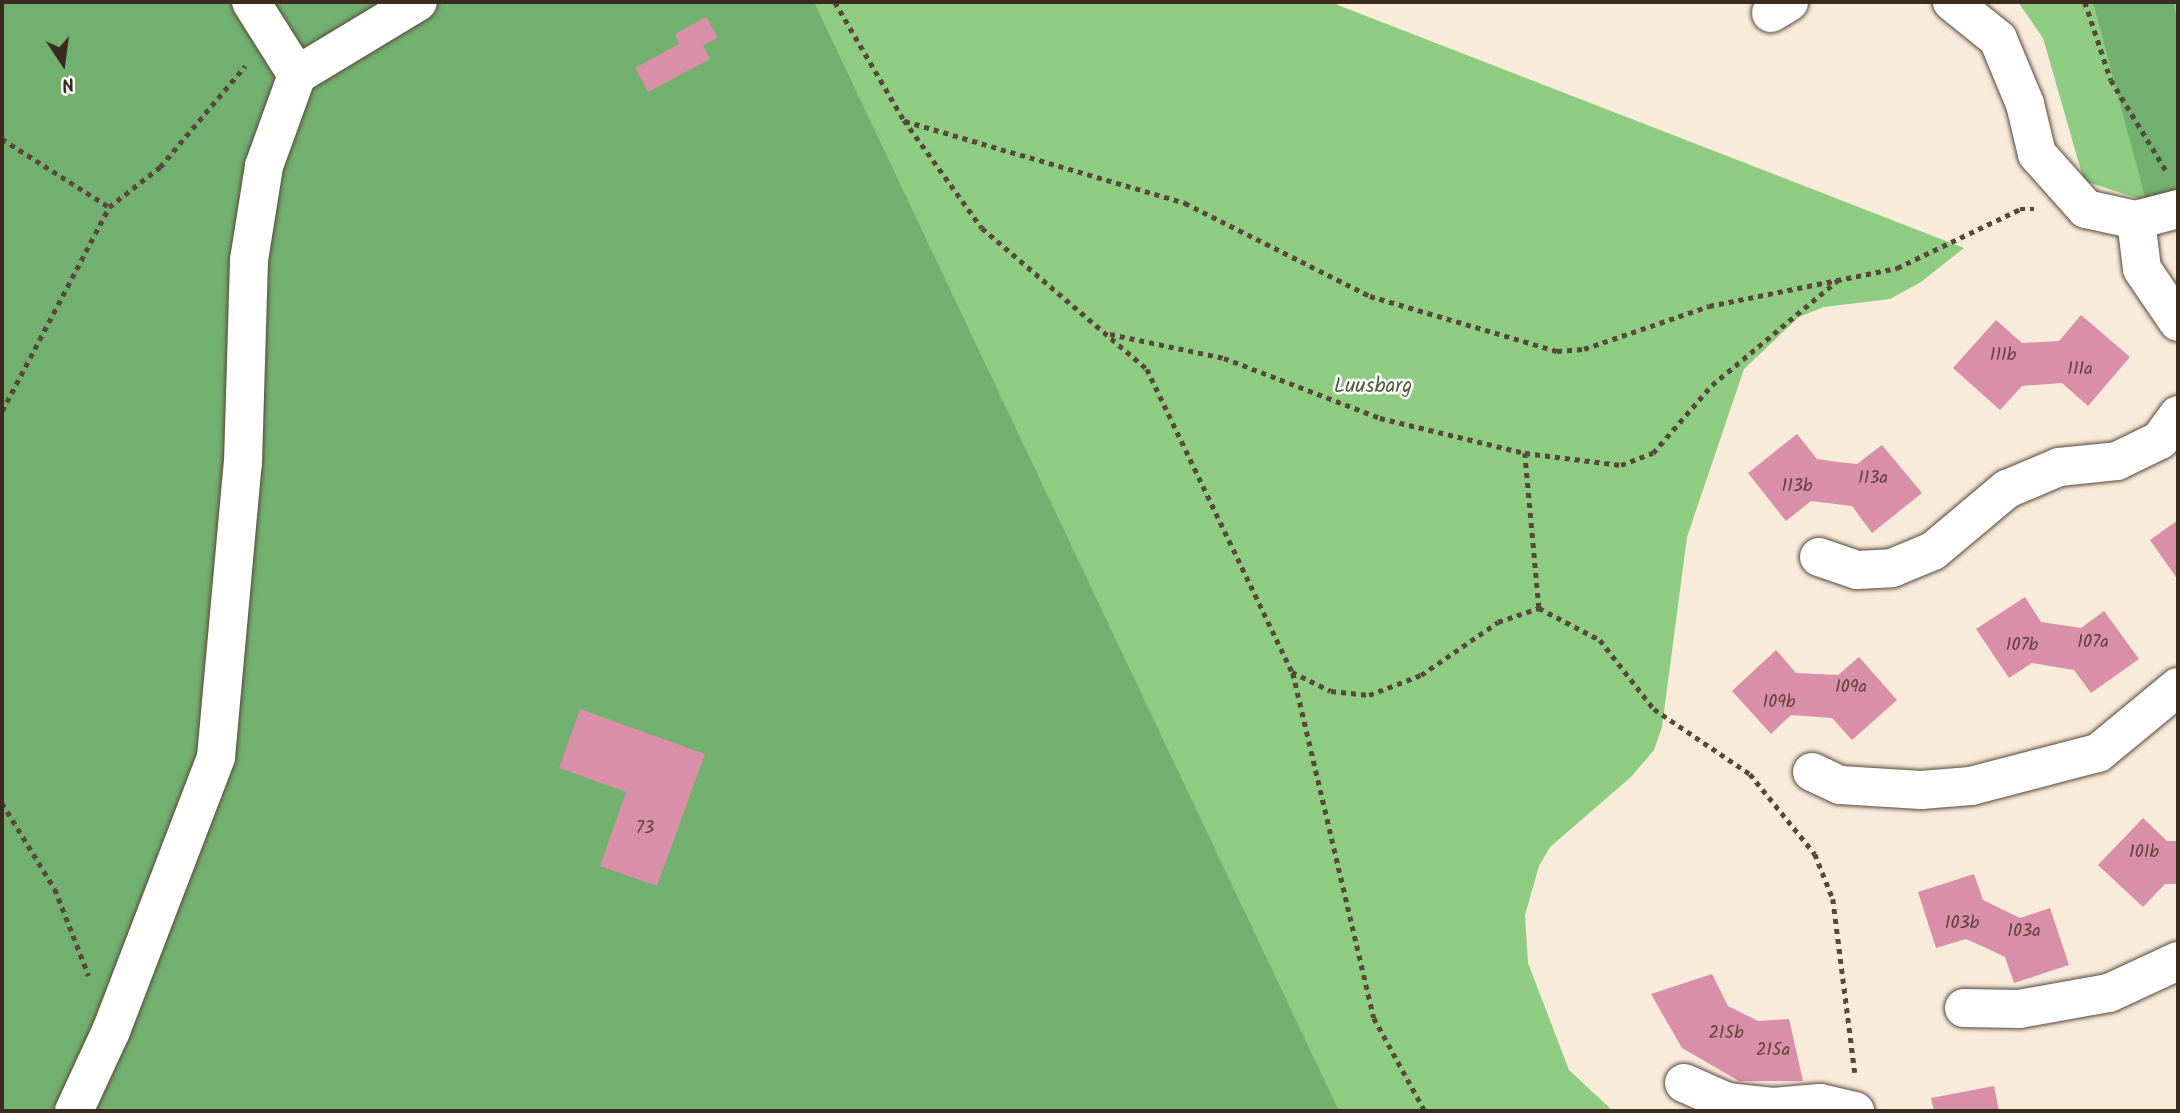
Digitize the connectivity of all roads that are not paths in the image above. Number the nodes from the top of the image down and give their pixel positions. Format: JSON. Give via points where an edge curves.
{"nodes":[{"id":1,"x":251,"y":2,"type":"edge"},
{"id":2,"x":418,"y":2,"type":"edge"},
{"id":3,"x":1952,"y":2,"type":"edge"},
{"id":4,"x":296,"y":75,"type":"junction"},
{"id":5,"x":2174,"y":193,"type":"edge"},
{"id":6,"x":2136,"y":220,"type":"junction"},
{"id":7,"x":2178,"y":322,"type":"edge"},
{"id":8,"x":2178,"y":415,"type":"edge"},
{"id":9,"x":1819,"y":557,"type":"dead end"},
{"id":10,"x":2178,"y":687,"type":"edge"},
{"id":11,"x":1812,"y":772,"type":"dead end"},
{"id":12,"x":2178,"y":961,"type":"edge"},
{"id":13,"x":1964,"y":1008,"type":"dead end"},
{"id":14,"x":1684,"y":1083,"type":"dead end"},
{"id":15,"x":1856,"y":1098,"type":"edge"},
{"id":16,"x":74,"y":1111,"type":"edge"}],
"edges":[{"from":1,"to":4,"type":"lane"},
{"from":2,"to":4,"type":"lane"},
{"from":3,"to":6,"type":"lane","via":[[1998,40],[2025,104],[2037,155],[2086,209]]},
{"from":4,"to":16,"type":"lane","via":[[264,166],[249,260],[243,463],[216,757],[111,1031]]},
{"from":5,"to":6,"type":"lane"},
{"from":6,"to":7,"type":"lane","via":[[2142,269]]},
{"from":8,"to":9,"type":"lane","via":[[2160,440],[2117,461],[2059,467],[2007,489],[1933,551],[1892,568],[1857,570]]},
{"from":10,"to":11,"type":"lane","via":[[2098,753],[1971,786],[1921,790],[1840,785]]},
{"from":12,"to":13,"type":"lane","via":[[2109,993],[2018,1009]]},
{"from":14,"to":15,"type":"lane","via":[[1727,1102],[1773,1107]]}]}
